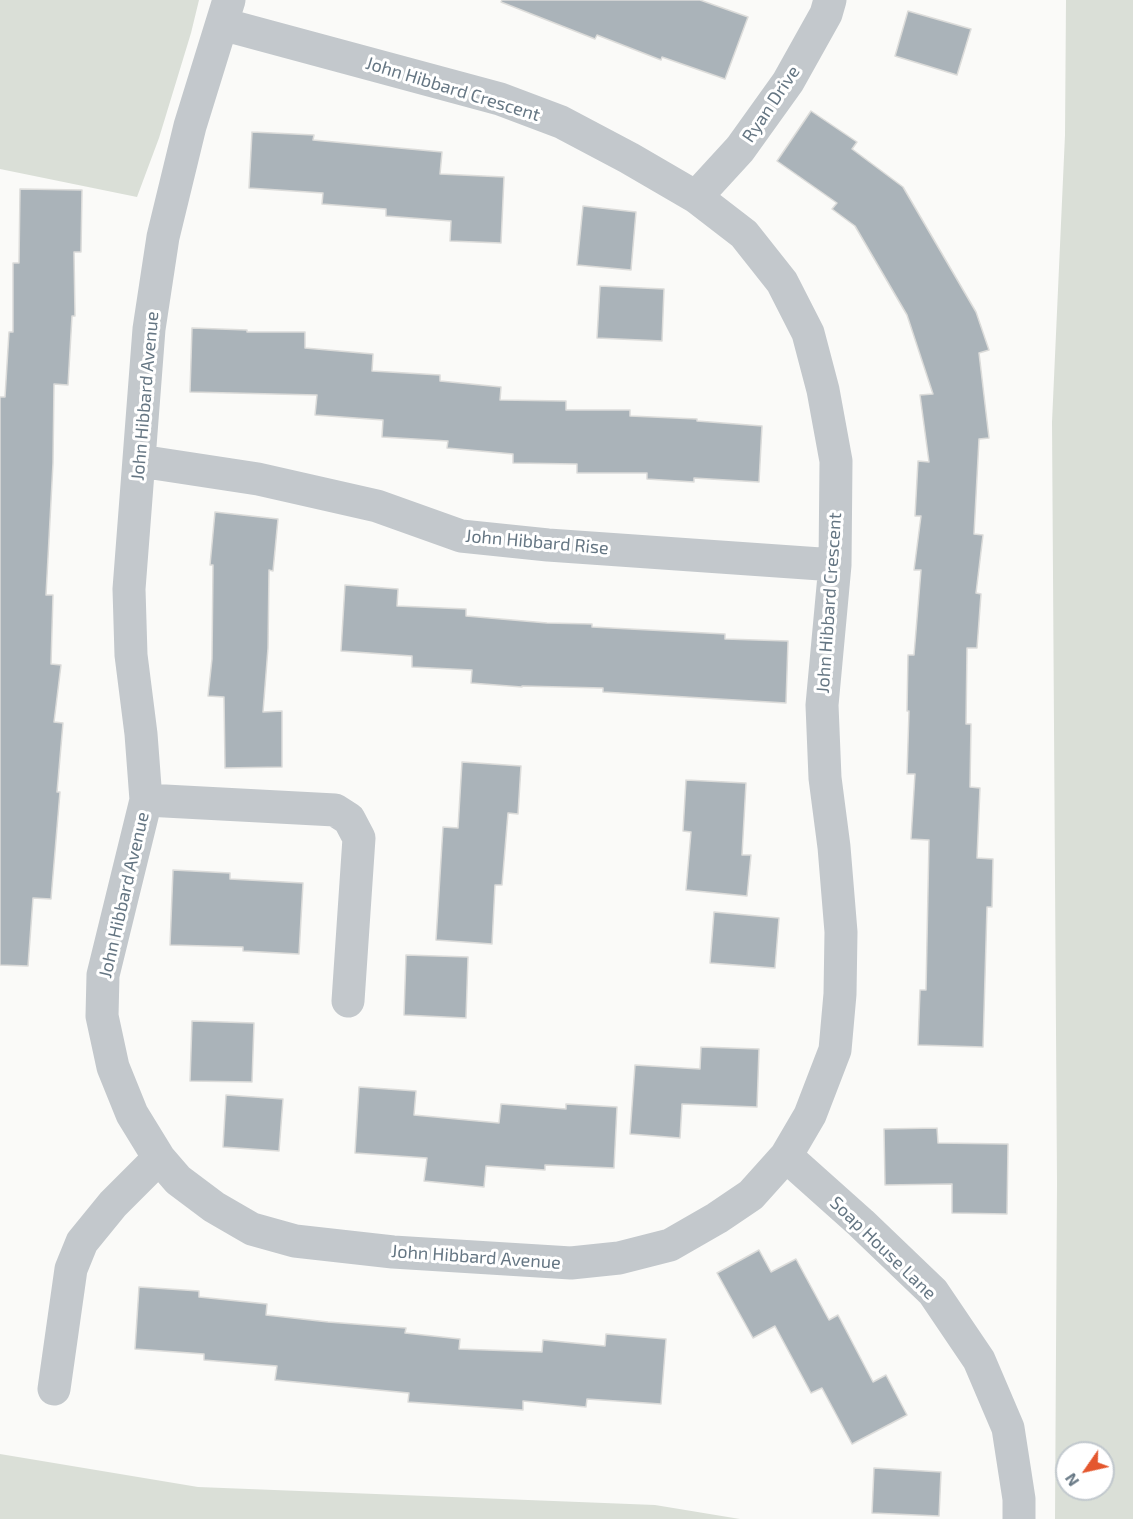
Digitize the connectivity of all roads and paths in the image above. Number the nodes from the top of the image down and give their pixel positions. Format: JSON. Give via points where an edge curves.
{"nodes":[{"id":1,"x":830,"y":0,"type":"edge"},
{"id":2,"x":225,"y":12,"type":"edge"},
{"id":3,"x":696,"y":197,"type":"junction"},
{"id":4,"x":140,"y":461,"type":"junction"},
{"id":5,"x":835,"y":565,"type":"junction"},
{"id":6,"x":146,"y":800,"type":"junction"},
{"id":7,"x":348,"y":1001,"type":"dead end"},
{"id":8,"x":786,"y":1156,"type":"junction"},
{"id":9,"x":159,"y":1158,"type":"junction"},
{"id":10,"x":54,"y":1389,"type":"dead end"},
{"id":11,"x":1019,"y":1519,"type":"edge"}],
"edges":[{"from":1,"to":3,"type":"street","name":"Ryan Drive","via":[[788,82],[740,149]]},
{"from":2,"to":3,"type":"street","name":"John Hibbard Crescent","via":[[561,122]]},
{"from":2,"to":4,"type":"street","name":"John Hibbard Avenue","via":[[190,126],[163,237],[149,328]]},
{"from":3,"to":5,"type":"street","name":"John Hibbard Crescent","via":[[744,234],[782,282],[808,333],[824,390],[836,461]]},
{"from":4,"to":5,"type":"street","name":"John Hibbard Rise","via":[[258,479],[377,506],[461,536]]},
{"from":4,"to":6,"type":"street","name":"John Hibbard Avenue","via":[[129,600],[130,655]]},
{"from":5,"to":8,"type":"street","name":"John Hibbard Crescent","via":[[822,705],[825,778],[841,933],[840,994],[834,1050],[810,1115]]},
{"from":6,"to":7,"type":"street","name":"John Hibbard Avenue","via":[[335,810],[349,819],[359,838]]},
{"from":6,"to":9,"type":"street","name":"John Hibbard Avenue","via":[[103,975],[102,1016],[113,1067],[132,1114]]},
{"from":8,"to":9,"type":"street","name":"John Hibbard Avenue","via":[[751,1195],[670,1245],[620,1258],[571,1263],[393,1252],[295,1241],[252,1229],[214,1207],[178,1180]]},
{"from":8,"to":11,"type":"street","name":"Soap House Lane","via":[[933,1293],[979,1360],[1008,1428]]},
{"from":9,"to":10,"type":"street","via":[[82,1242],[71,1269]]}]}
